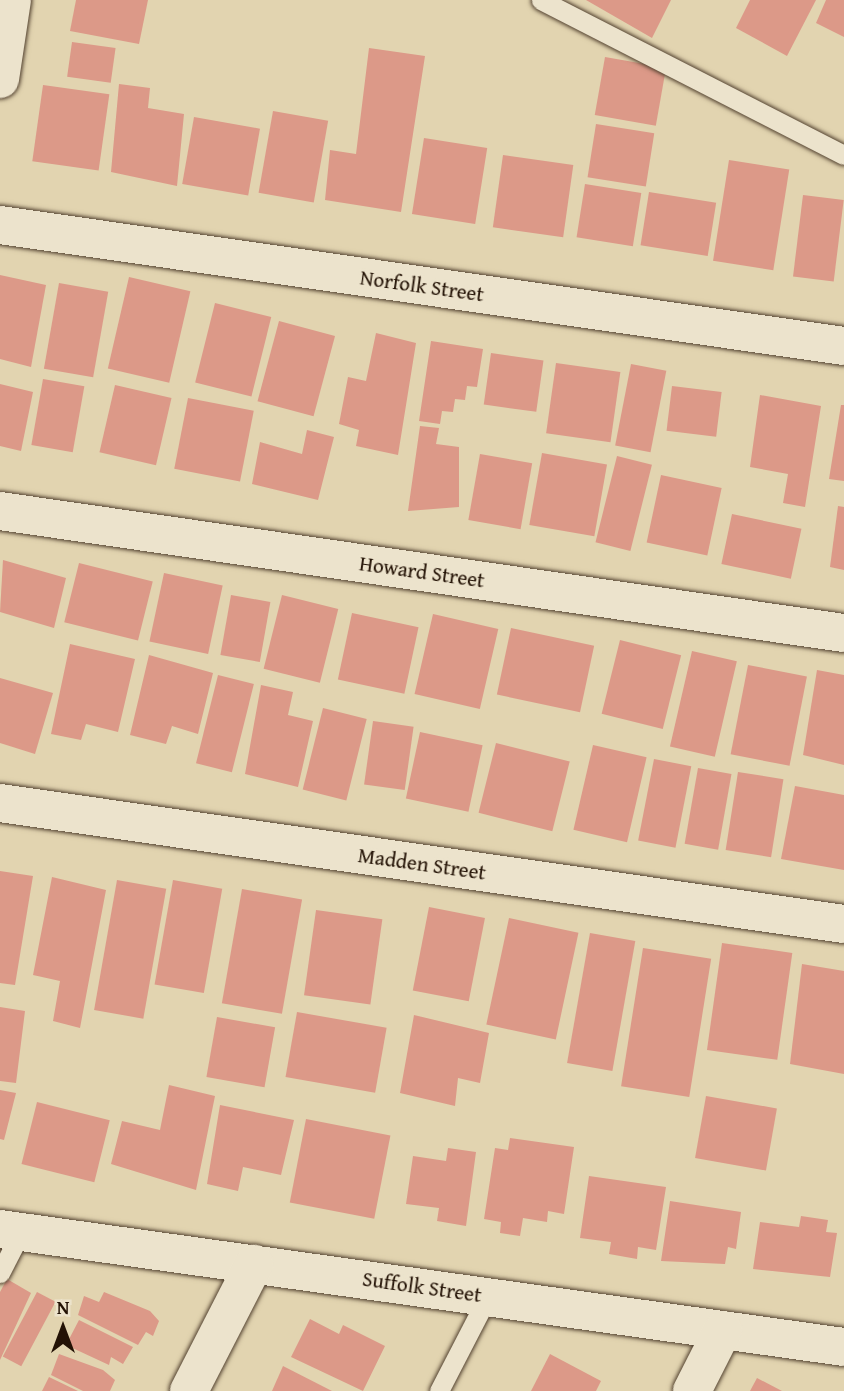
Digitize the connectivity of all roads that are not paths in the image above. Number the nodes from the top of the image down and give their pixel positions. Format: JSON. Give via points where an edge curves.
{"nodes":[{"id":1,"x":12,"y":0,"type":"edge"},
{"id":2,"x":541,"y":0,"type":"edge"},
{"id":3,"x":0,"y":79,"type":"edge"},
{"id":4,"x":844,"y":155,"type":"edge"},
{"id":5,"x":0,"y":225,"type":"edge"},
{"id":6,"x":844,"y":346,"type":"edge"},
{"id":7,"x":0,"y":511,"type":"edge"},
{"id":8,"x":844,"y":633,"type":"edge"},
{"id":9,"x":0,"y":803,"type":"edge"},
{"id":10,"x":844,"y":924,"type":"edge"},
{"id":11,"x":11,"y":1230,"type":"edge"},
{"id":12,"x":254,"y":1264,"type":"junction"},
{"id":13,"x":0,"y":1273,"type":"edge"},
{"id":14,"x":488,"y":1296,"type":"junction"},
{"id":15,"x":723,"y":1330,"type":"junction"},
{"id":16,"x":844,"y":1347,"type":"edge"},
{"id":17,"x":189,"y":1391,"type":"edge"},
{"id":18,"x":439,"y":1391,"type":"edge"},
{"id":19,"x":692,"y":1391,"type":"edge"}],
"edges":[{"from":1,"to":3,"type":"street"},
{"from":2,"to":4,"type":"lane"},
{"from":5,"to":6,"type":"street","name":"Norfolk Street"},
{"from":7,"to":8,"type":"street","name":"Howard Street"},
{"from":9,"to":10,"type":"street","name":"Madden Street"},
{"from":11,"to":12,"type":"street","name":"Suffolk Street"},
{"from":11,"to":13,"type":"lane"},
{"from":12,"to":14,"type":"street","name":"Suffolk Street"},
{"from":12,"to":17,"type":"street"},
{"from":14,"to":15,"type":"street","name":"Suffolk Street"},
{"from":14,"to":18,"type":"lane"},
{"from":15,"to":16,"type":"street","name":"Suffolk Street"},
{"from":15,"to":19,"type":"street"}]}
